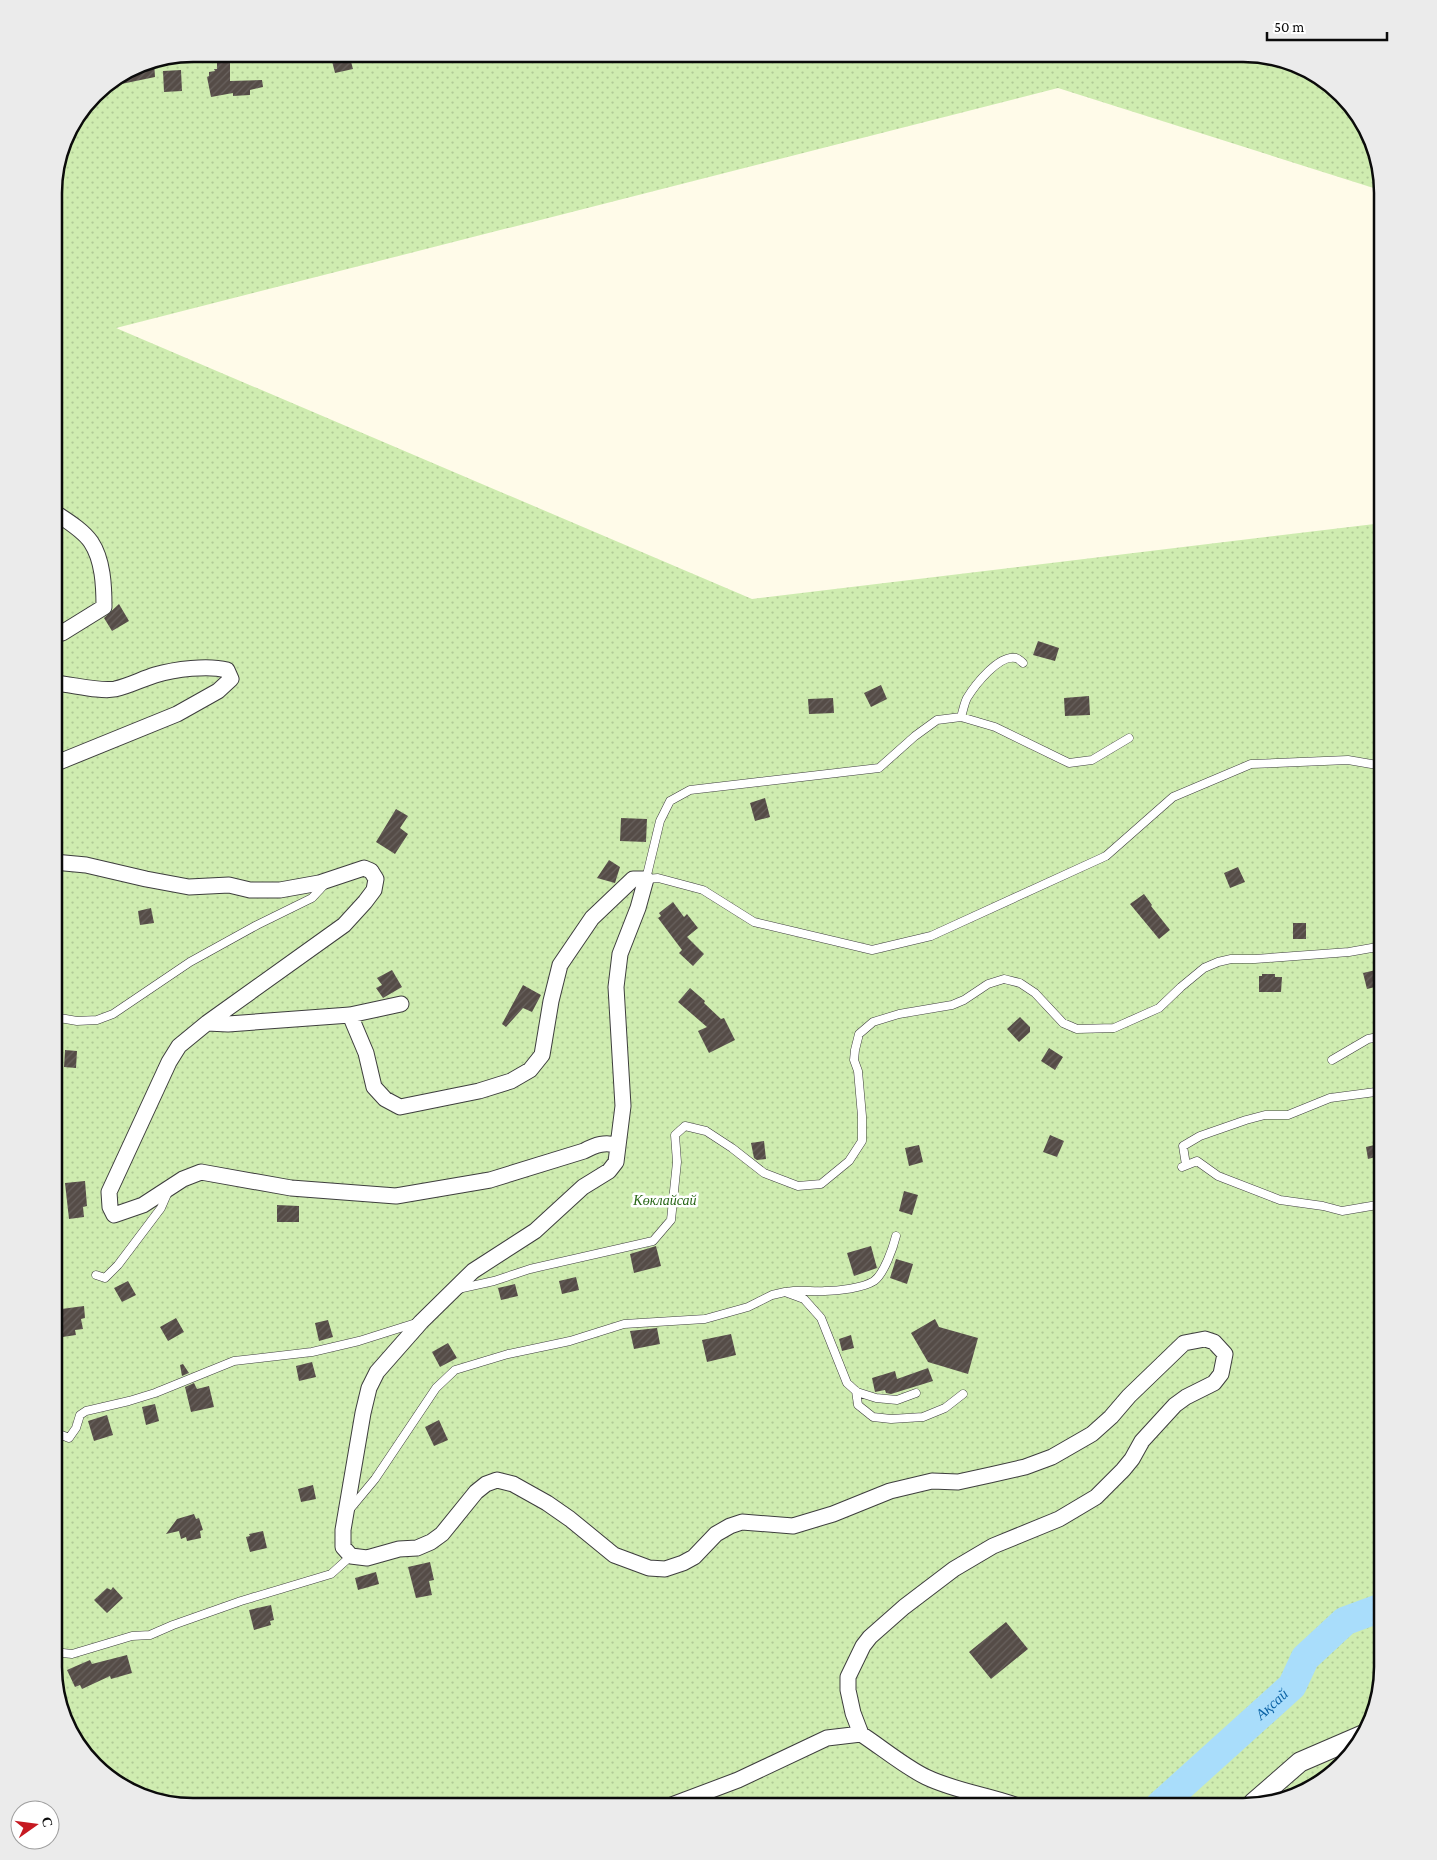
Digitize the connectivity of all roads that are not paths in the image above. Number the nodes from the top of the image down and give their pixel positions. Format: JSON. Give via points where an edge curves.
{"nodes":[{"id":1,"x":63,"y":519,"type":"edge"},
{"id":2,"x":63,"y":633,"type":"edge"},
{"id":3,"x":1023,"y":663,"type":"dead end"},
{"id":4,"x":63,"y":684,"type":"edge"},
{"id":5,"x":961,"y":717,"type":"junction"},
{"id":6,"x":1129,"y":738,"type":"dead end"},
{"id":7,"x":63,"y":760,"type":"edge"},
{"id":8,"x":1374,"y":764,"type":"edge"},
{"id":9,"x":63,"y":863,"type":"edge"},
{"id":10,"x":330,"y":879,"type":"junction"},
{"id":11,"x":646,"y":879,"type":"junction"},
{"id":12,"x":1374,"y":948,"type":"edge"},
{"id":13,"x":400,"y":1004,"type":"dead end"},
{"id":14,"x":350,"y":1015,"type":"junction"},
{"id":15,"x":62,"y":1018,"type":"edge"},
{"id":16,"x":207,"y":1022,"type":"junction"},
{"id":17,"x":1374,"y":1038,"type":"edge"},
{"id":18,"x":1332,"y":1060,"type":"dead end"},
{"id":19,"x":1374,"y":1092,"type":"edge"},
{"id":20,"x":618,"y":1146,"type":"junction"},
{"id":21,"x":170,"y":1188,"type":"junction"},
{"id":22,"x":1374,"y":1206,"type":"edge"},
{"id":23,"x":896,"y":1236,"type":"dead end"},
{"id":24,"x":96,"y":1276,"type":"dead end"},
{"id":25,"x":453,"y":1290,"type":"junction"},
{"id":26,"x":785,"y":1292,"type":"junction"},
{"id":27,"x":421,"y":1322,"type":"junction"},
{"id":28,"x":856,"y":1391,"type":"junction"},
{"id":29,"x":916,"y":1393,"type":"dead end"},
{"id":30,"x":963,"y":1394,"type":"dead end"},
{"id":31,"x":62,"y":1435,"type":"edge"},
{"id":32,"x":347,"y":1512,"type":"junction"},
{"id":33,"x":351,"y":1556,"type":"junction"},
{"id":34,"x":62,"y":1653,"type":"edge"},
{"id":35,"x":861,"y":1734,"type":"junction"},
{"id":36,"x":1351,"y":1740,"type":"edge"},
{"id":37,"x":1261,"y":1796,"type":"edge"},
{"id":38,"x":690,"y":1798,"type":"edge"},
{"id":39,"x":997,"y":1798,"type":"edge"}],
"edges":[{"from":1,"to":2,"type":"street","via":[[91,542],[104,584],[104,607]]},
{"from":3,"to":5,"type":"lane","via":[[1016,658],[1003,659],[990,670],[966,700]]},
{"from":4,"to":7,"type":"street","via":[[114,689],[157,674],[216,667],[227,670],[231,678],[218,691],[177,714]]},
{"from":5,"to":6,"type":"lane","via":[[995,727],[1069,763],[1092,760]]},
{"from":5,"to":11,"type":"lane","via":[[937,720],[879,768],[690,790],[670,801],[660,821]]},
{"from":8,"to":11,"type":"lane","via":[[1348,760],[1251,764],[1173,797],[1106,856],[931,936],[872,950],[754,922],[703,890],[658,878]]},
{"from":9,"to":10,"type":"street","via":[[189,887],[229,885],[250,890],[280,890]]},
{"from":10,"to":15,"type":"lane","via":[[312,898],[190,962],[114,1014],[97,1020]]},
{"from":10,"to":16,"type":"street","via":[[364,868],[372,871],[376,879],[374,890],[344,925]]},
{"from":11,"to":14,"type":"street","via":[[633,879],[592,918],[560,965],[542,1055],[530,1070],[511,1081],[400,1107],[385,1099],[374,1087],[366,1053]]},
{"from":11,"to":20,"type":"street","via":[[620,954],[616,987],[623,1106]]},
{"from":12,"to":25,"type":"lane","via":[[1218,962],[1204,968],[1160,1008],[1114,1028],[1077,1029],[1063,1023],[1035,993],[1020,982],[1004,979],[952,1004],[872,1022],[859,1034],[854,1060],[858,1071],[862,1141],[849,1161],[821,1184],[798,1186],[764,1173],[706,1131],[685,1126],[675,1135],[677,1162],[671,1220],[653,1241]]},
{"from":13,"to":14,"type":"street"},
{"from":14,"to":16,"type":"street","via":[[228,1024]]},
{"from":16,"to":21,"type":"street","via":[[179,1046],[169,1062],[109,1192],[110,1207],[114,1215],[143,1205]]},
{"from":17,"to":18,"type":"lane"},
{"from":19,"to":22,"type":"lane","via":[[1330,1098],[1288,1115],[1265,1115],[1246,1120],[1200,1136],[1183,1146],[1184,1166],[1197,1162],[1218,1176],[1280,1200],[1342,1211]]},
{"from":20,"to":21,"type":"street","via":[[595,1144],[584,1151],[490,1180],[396,1196],[291,1188],[201,1172]]},
{"from":20,"to":25,"type":"street","via":[[616,1162],[609,1172],[583,1187],[535,1231],[473,1271]]},
{"from":21,"to":24,"type":"lane","via":[[161,1208],[118,1265],[105,1278]]},
{"from":23,"to":26,"type":"lane","via":[[892,1254],[875,1281],[851,1289]]},
{"from":25,"to":27,"type":"street"},
{"from":26,"to":28,"type":"lane","via":[[804,1299],[822,1318],[846,1383]]},
{"from":26,"to":32,"type":"lane","via":[[705,1319],[624,1324],[454,1370],[436,1388],[375,1479]]},
{"from":27,"to":31,"type":"lane","via":[[312,1352],[234,1361],[155,1393],[86,1410],[80,1415],[69,1438]]},
{"from":27,"to":32,"type":"street","via":[[377,1372],[369,1388],[354,1457]]},
{"from":28,"to":29,"type":"lane","via":[[876,1398],[897,1400]]},
{"from":28,"to":30,"type":"lane","via":[[858,1405],[873,1417],[891,1419],[922,1417],[945,1408]]},
{"from":32,"to":33,"type":"street","via":[[342,1547]]},
{"from":33,"to":34,"type":"lane","via":[[331,1574],[241,1601],[150,1636],[132,1636],[72,1654]]},
{"from":33,"to":35,"type":"street","via":[[367,1558],[431,1542],[442,1534],[476,1492],[497,1480],[512,1484],[547,1503],[614,1555],[649,1568],[665,1569],[694,1557],[716,1534],[742,1522],[793,1526],[890,1491],[932,1481],[958,1482],[982,1477],[1052,1457],[1092,1434],[1184,1343],[1205,1339],[1214,1342],[1225,1354],[1221,1374],[1214,1382],[1175,1405],[1108,1486],[1059,1519],[993,1546],[954,1569],[904,1607],[862,1646],[848,1678],[853,1713]]},
{"from":35,"to":38,"type":"street","via":[[827,1738],[738,1780]]},
{"from":35,"to":39,"type":"street","via":[[924,1776]]},
{"from":36,"to":37,"type":"street","via":[[1300,1762]]}]}
